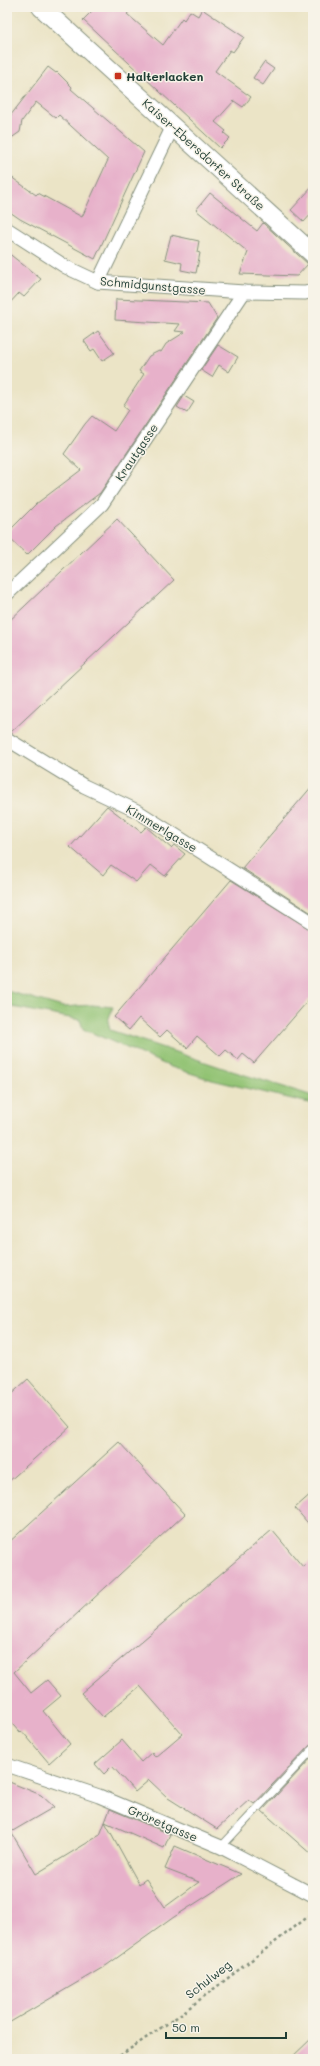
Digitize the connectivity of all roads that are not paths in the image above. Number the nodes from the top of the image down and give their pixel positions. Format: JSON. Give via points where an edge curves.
{"nodes":[{"id":1,"x":41,"y":7,"type":"edge"},
{"id":2,"x":173,"y":126,"type":"junction"},
{"id":3,"x":7,"y":229,"type":"edge"},
{"id":4,"x":313,"y":254,"type":"edge"},
{"id":5,"x":98,"y":282,"type":"junction"},
{"id":6,"x":313,"y":291,"type":"edge"},
{"id":7,"x":244,"y":292,"type":"junction"},
{"id":8,"x":7,"y":594,"type":"edge"},
{"id":9,"x":7,"y":739,"type":"edge"},
{"id":10,"x":313,"y":923,"type":"edge"},
{"id":11,"x":313,"y":1748,"type":"edge"},
{"id":12,"x":7,"y":1765,"type":"edge"},
{"id":13,"x":221,"y":1847,"type":"junction"},
{"id":14,"x":313,"y":1895,"type":"edge"}],
"edges":[{"from":1,"to":2,"type":"main road","name":"Kaiser-Ebersdorfer Straße"},
{"from":2,"to":4,"type":"main road","name":"Kaiser-Ebersdorfer Straße"},
{"from":2,"to":5,"type":"street"},
{"from":3,"to":5,"type":"street","name":"Schmidgunstgasse","via":[[66,267]]},
{"from":5,"to":7,"type":"street","name":"Schmidgunstgasse"},
{"from":6,"to":7,"type":"street","name":"Schmidgunstgasse"},
{"from":7,"to":8,"type":"street","name":"Krautgasse","via":[[102,504]]},
{"from":9,"to":10,"type":"street","name":"Kimmerlgasse","via":[[84,786],[137,811]]},
{"from":11,"to":13,"type":"lane"},
{"from":12,"to":13,"type":"street","name":"Gröretgasse","via":[[99,1796]]},
{"from":13,"to":14,"type":"street","name":"Gröretgasse"}]}
